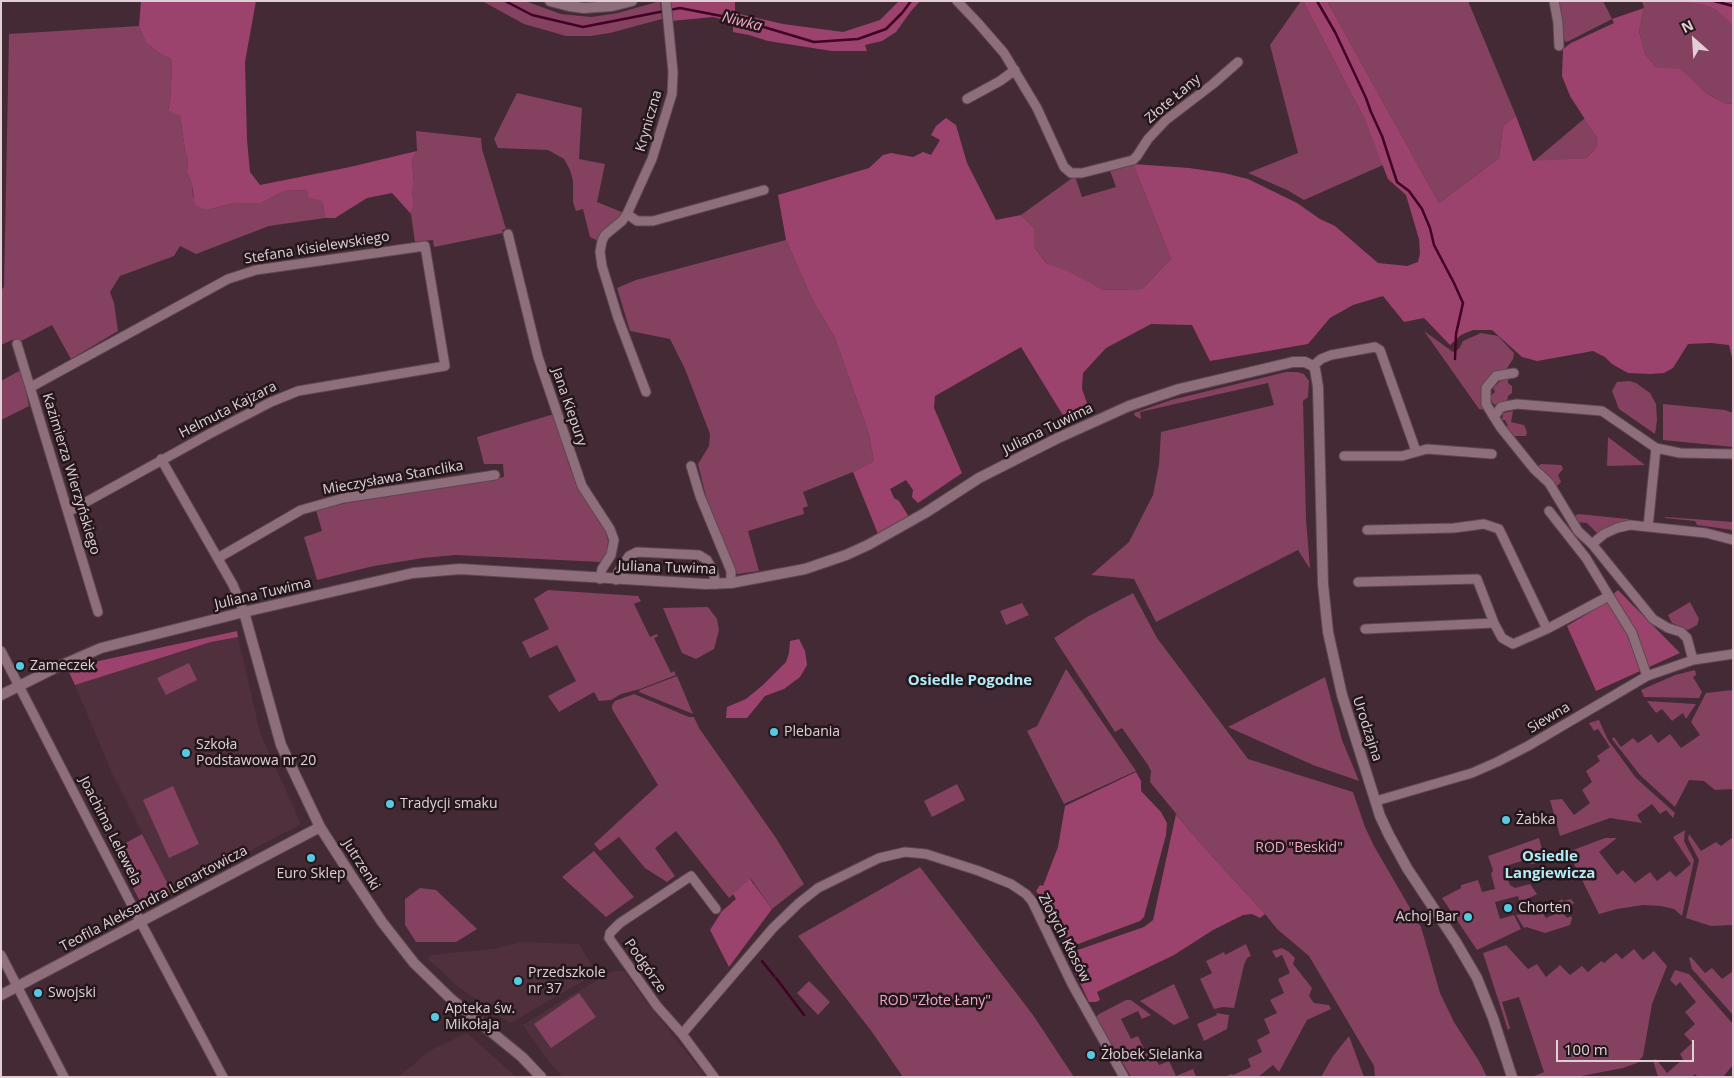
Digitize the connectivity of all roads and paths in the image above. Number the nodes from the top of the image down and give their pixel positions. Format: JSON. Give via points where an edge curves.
{"nodes":[{"id":1,"x":550,"y":1,"type":"edge"},
{"id":2,"x":632,"y":1,"type":"edge"},
{"id":3,"x":957,"y":1,"type":"edge"},
{"id":4,"x":1554,"y":1,"type":"edge"},
{"id":5,"x":666,"y":3,"type":"edge"},
{"id":6,"x":1559,"y":46,"type":"dead end"},
{"id":7,"x":1238,"y":62,"type":"dead end"},
{"id":8,"x":1014,"y":70,"type":"junction"},
{"id":9,"x":967,"y":99,"type":"dead end"},
{"id":10,"x":764,"y":190,"type":"dead end"},
{"id":11,"x":627,"y":214,"type":"junction"},
{"id":12,"x":508,"y":234,"type":"dead end"},
{"id":13,"x":17,"y":344,"type":"dead end"},
{"id":14,"x":1309,"y":364,"type":"junction"},
{"id":15,"x":444,"y":366,"type":"joint"},
{"id":16,"x":1514,"y":373,"type":"dead end"},
{"id":17,"x":30,"y":387,"type":"junction"},
{"id":18,"x":646,"y":392,"type":"dead end"},
{"id":19,"x":1494,"y":416,"type":"junction"},
{"id":20,"x":1656,"y":448,"type":"junction"},
{"id":21,"x":1416,"y":451,"type":"junction"},
{"id":22,"x":1492,"y":454,"type":"dead end"},
{"id":23,"x":1733,"y":454,"type":"edge"},
{"id":24,"x":1344,"y":456,"type":"dead end"},
{"id":25,"x":161,"y":459,"type":"junction"},
{"id":26,"x":691,"y":466,"type":"dead end"},
{"id":27,"x":495,"y":475,"type":"dead end"},
{"id":28,"x":1549,"y":511,"type":"dead end"},
{"id":29,"x":68,"y":512,"type":"junction"},
{"id":30,"x":1648,"y":527,"type":"junction"},
{"id":31,"x":1366,"y":530,"type":"dead end"},
{"id":32,"x":1733,"y":540,"type":"edge"},
{"id":33,"x":1592,"y":544,"type":"junction"},
{"id":34,"x":218,"y":558,"type":"junction"},
{"id":35,"x":600,"y":579,"type":"junction"},
{"id":36,"x":616,"y":580,"type":"junction"},
{"id":37,"x":1358,"y":582,"type":"dead end"},
{"id":38,"x":731,"y":583,"type":"junction"},
{"id":39,"x":716,"y":584,"type":"junction"},
{"id":40,"x":1609,"y":596,"type":"junction"},
{"id":41,"x":98,"y":612,"type":"dead end"},
{"id":42,"x":244,"y":612,"type":"junction"},
{"id":43,"x":1494,"y":623,"type":"junction"},
{"id":44,"x":1365,"y":628,"type":"dead end"},
{"id":45,"x":1547,"y":629,"type":"junction"},
{"id":46,"x":1,"y":651,"type":"edge"},
{"id":47,"x":1733,"y":654,"type":"edge"},
{"id":48,"x":1693,"y":660,"type":"junction"},
{"id":49,"x":1647,"y":676,"type":"junction"},
{"id":50,"x":19,"y":686,"type":"junction"},
{"id":51,"x":1,"y":695,"type":"edge"},
{"id":52,"x":1376,"y":802,"type":"junction"},
{"id":53,"x":320,"y":827,"type":"junction"},
{"id":54,"x":716,"y":909,"type":"dead end"},
{"id":55,"x":140,"y":921,"type":"junction"},
{"id":56,"x":1,"y":955,"type":"edge"},
{"id":57,"x":17,"y":987,"type":"junction"},
{"id":58,"x":1,"y":995,"type":"edge"},
{"id":59,"x":682,"y":1034,"type":"junction"},
{"id":60,"x":64,"y":1077,"type":"edge"},
{"id":61,"x":222,"y":1077,"type":"edge"},
{"id":62,"x":541,"y":1077,"type":"edge"},
{"id":63,"x":714,"y":1077,"type":"edge"},
{"id":64,"x":1124,"y":1077,"type":"edge"},
{"id":65,"x":1512,"y":1077,"type":"edge"}],
"edges":[{"from":1,"to":2,"type":"street","via":[[591,8]]},
{"from":3,"to":8,"type":"street","name":"Złote Łany","via":[[994,40]]},
{"from":4,"to":6,"type":"street"},
{"from":5,"to":11,"type":"street","name":"Kryniczna","via":[[672,94],[652,159]]},
{"from":7,"to":8,"type":"street","name":"Złote Łany","via":[[1166,120],[1133,160],[1074,174],[1064,167],[1037,108]]},
{"from":8,"to":9,"type":"street","via":[[1000,82]]},
{"from":10,"to":11,"type":"street","via":[[653,221],[637,221]]},
{"from":11,"to":18,"type":"street","name":"Kryniczna","via":[[602,241],[600,259]]},
{"from":12,"to":35,"type":"street","name":"Jana Kiepury","via":[[538,357],[582,486],[614,540]]},
{"from":13,"to":17,"type":"street","name":"Kazimierza Wierzyńskiego"},
{"from":14,"to":21,"type":"street","via":[[1331,355],[1375,347],[1380,350]]},
{"from":14,"to":38,"type":"street","name":"Juliana Tuwima","via":[[1293,362],[1179,389],[1138,403],[997,469],[892,532],[846,555],[796,572]]},
{"from":14,"to":52,"type":"street","name":"Urodzajna","via":[[1317,374],[1318,387],[1323,584],[1328,632],[1342,695]]},
{"from":15,"to":17,"type":"street","name":"Stefana Kisielewskiego","via":[[425,246],[256,270],[228,279]]},
{"from":15,"to":25,"type":"street","name":"Helmuta Kajzara","via":[[298,391],[270,402]]},
{"from":16,"to":19,"type":"street","via":[[1496,376],[1486,388],[1486,404]]},
{"from":17,"to":29,"type":"street","name":"Kazimierza Wierzyńskiego"},
{"from":19,"to":20,"type":"street","via":[[1501,407],[1517,404],[1602,411]]},
{"from":19,"to":33,"type":"street","via":[[1549,483],[1578,531]]},
{"from":20,"to":23,"type":"street","via":[[1680,453]]},
{"from":20,"to":30,"type":"street"},
{"from":21,"to":22,"type":"street"},
{"from":21,"to":24,"type":"street","via":[[1402,456]]},
{"from":25,"to":29,"type":"street","name":"Helmuta Kajzara"},
{"from":25,"to":34,"type":"street"},
{"from":26,"to":38,"type":"street","via":[[731,570]]},
{"from":27,"to":34,"type":"street","name":"Mieczysława Stanclika","via":[[344,498],[301,510]]},
{"from":28,"to":40,"type":"street","via":[[1586,558]]},
{"from":29,"to":41,"type":"street","name":"Kazimierza Wierzyńskiego"},
{"from":30,"to":32,"type":"street","via":[[1706,533]]},
{"from":30,"to":33,"type":"street","via":[[1630,525],[1617,528]]},
{"from":31,"to":45,"type":"street","via":[[1484,524],[1500,529]]},
{"from":33,"to":48,"type":"street","via":[[1653,619],[1687,638]]},
{"from":34,"to":42,"type":"street"},
{"from":35,"to":36,"type":"street","name":"Juliana Tuwima"},
{"from":35,"to":42,"type":"street","name":"Juliana Tuwima","via":[[460,570],[413,573]]},
{"from":36,"to":39,"type":"street","name":"Juliana Tuwima"},
{"from":36,"to":39,"type":"street","via":[[629,556],[637,552],[700,555],[713,570]]},
{"from":37,"to":43,"type":"street","via":[[1477,579]]},
{"from":38,"to":39,"type":"street","name":"Juliana Tuwima"},
{"from":40,"to":45,"type":"street"},
{"from":40,"to":49,"type":"street","via":[[1632,633]]},
{"from":42,"to":50,"type":"street","name":"Juliana Tuwima","via":[[101,648]]},
{"from":42,"to":53,"type":"street","name":"Jutrzenki","via":[[281,745]]},
{"from":43,"to":44,"type":"street"},
{"from":43,"to":45,"type":"street","via":[[1502,638],[1513,644]]},
{"from":46,"to":50,"type":"street","name":"Joachima Lelewela"},
{"from":47,"to":48,"type":"street","name":"Siewna"},
{"from":48,"to":49,"type":"street","name":"Siewna"},
{"from":49,"to":52,"type":"street","name":"Siewna","via":[[1497,762],[1472,773]]},
{"from":50,"to":51,"type":"street","name":"Juliana Tuwima"},
{"from":50,"to":55,"type":"street","name":"Joachima Lelewela"},
{"from":52,"to":65,"type":"street","name":"Urodzajna","via":[[1400,857],[1477,978]]},
{"from":53,"to":55,"type":"street","name":"Teofila Aleksandra Lenartowicza"},
{"from":53,"to":62,"type":"street","name":"Jutrzenki","via":[[368,902],[414,963]]},
{"from":54,"to":59,"type":"street","name":"Podgórze","via":[[690,876],[610,933],[609,938],[657,1006]]},
{"from":55,"to":57,"type":"street","name":"Teofila Aleksandra Lenartowicza"},
{"from":55,"to":61,"type":"street","name":"Joachima Lelewela"},
{"from":56,"to":57,"type":"street"},
{"from":57,"to":58,"type":"street","name":"Teofila Aleksandra Lenartowicza"},
{"from":57,"to":60,"type":"street"},
{"from":59,"to":63,"type":"street","name":"Podgórze"},
{"from":59,"to":64,"type":"street","name":"Złotych Kłosów","via":[[799,902],[818,888],[879,858],[905,852],[926,854],[992,876],[1026,894],[1037,909],[1072,984]]}]}
